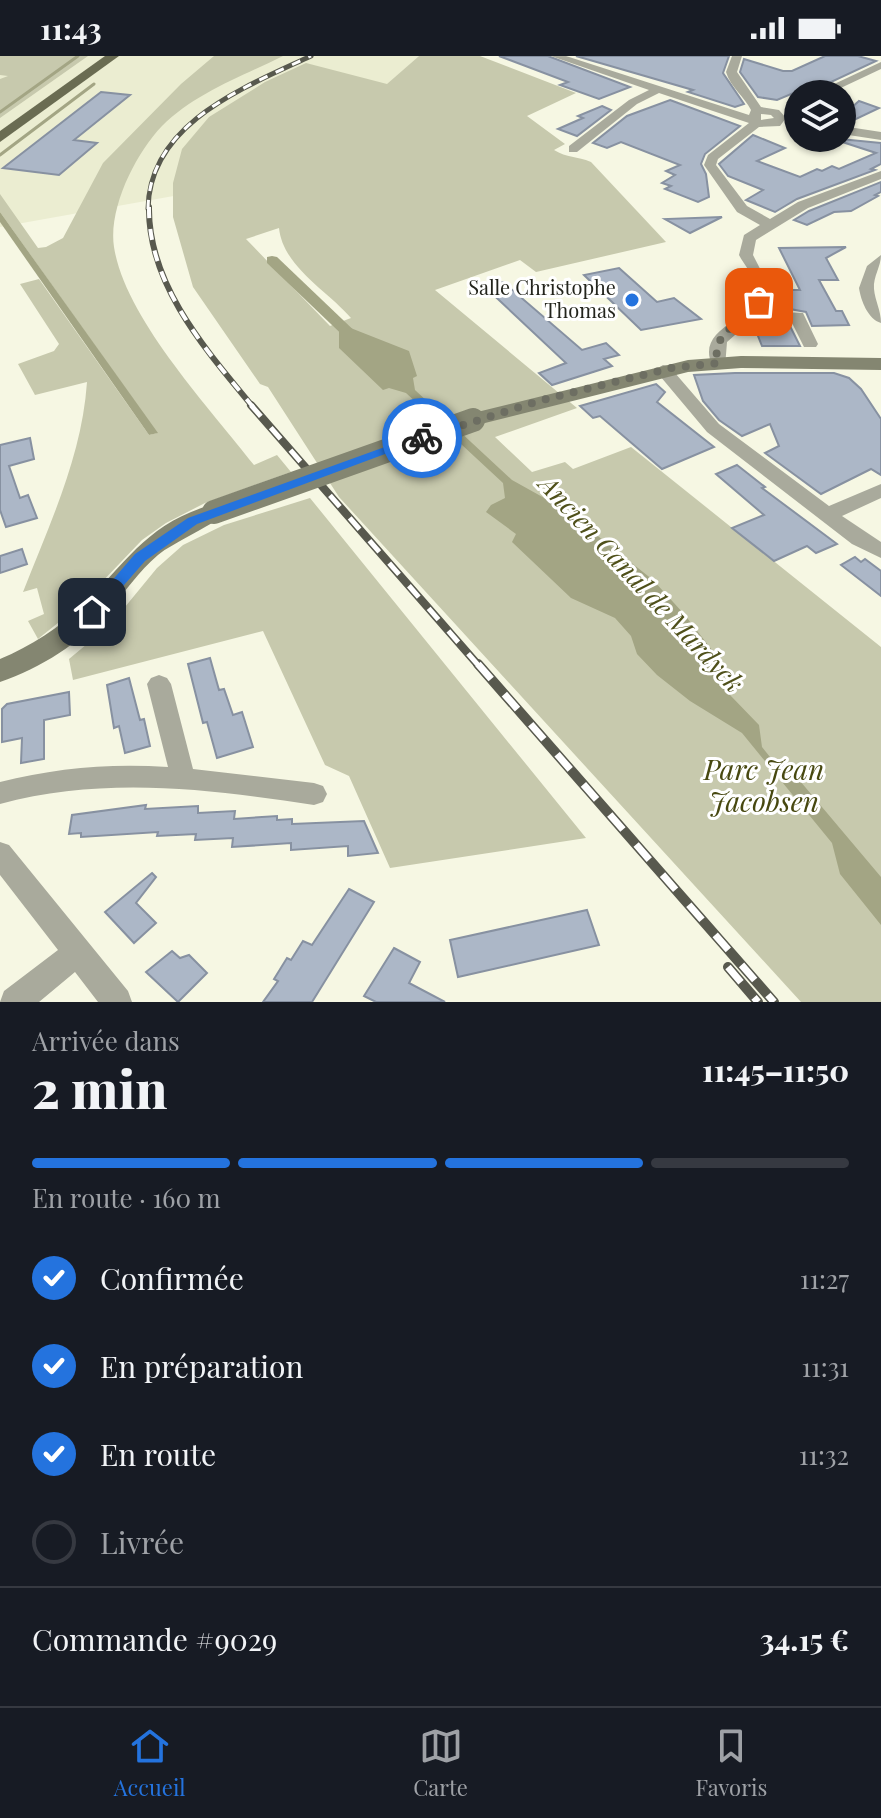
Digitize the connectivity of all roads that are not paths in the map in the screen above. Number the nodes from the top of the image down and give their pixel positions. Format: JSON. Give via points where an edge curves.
{"nodes":[{"id":1,"x":104,"y":56,"type":"edge"},
{"id":2,"x":113,"y":56,"type":"edge"},
{"id":3,"x":556,"y":56,"type":"edge"},
{"id":4,"x":737,"y":56,"type":"edge"},
{"id":5,"x":881,"y":65,"type":"edge"},
{"id":6,"x":849,"y":80,"type":"edge"},
{"id":7,"x":657,"y":90,"type":"junction"},
{"id":8,"x":784,"y":115,"type":"dead end"},
{"id":9,"x":756,"y":117,"type":"junction"},
{"id":10,"x":0,"y":131,"type":"edge"},
{"id":11,"x":856,"y":132,"type":"edge"},
{"id":12,"x":881,"y":136,"type":"edge"},
{"id":13,"x":0,"y":138,"type":"edge"},
{"id":14,"x":573,"y":149,"type":"dead end"},
{"id":15,"x":881,"y":175,"type":"edge"},
{"id":16,"x":768,"y":224,"type":"junction"},
{"id":17,"x":881,"y":259,"type":"edge"},
{"id":18,"x":746,"y":316,"type":"junction"},
{"id":19,"x":881,"y":318,"type":"edge"},
{"id":20,"x":810,"y":344,"type":"dead end"},
{"id":21,"x":719,"y":363,"type":"junction"},
{"id":22,"x":881,"y":364,"type":"edge"},
{"id":23,"x":663,"y":370,"type":"junction"},
{"id":24,"x":881,"y":490,"type":"edge"},
{"id":25,"x":827,"y":515,"type":"junction"},
{"id":26,"x":881,"y":551,"type":"edge"},
{"id":27,"x":2,"y":664,"type":"edge"},
{"id":28,"x":159,"y":684,"type":"dead end"},
{"id":29,"x":183,"y":779,"type":"junction"},
{"id":30,"x":0,"y":793,"type":"edge"},
{"id":31,"x":314,"y":794,"type":"dead end"},
{"id":32,"x":0,"y":854,"type":"edge"},
{"id":33,"x":77,"y":953,"type":"junction"},
{"id":34,"x":15,"y":1002,"type":"edge"},
{"id":35,"x":117,"y":1002,"type":"edge"}],
"edges":[{"from":1,"to":10,"type":"main road"},
{"from":2,"to":13,"type":"main road"},
{"from":3,"to":7,"type":"street"},
{"from":4,"to":9,"type":"street","via":[[732,78]]},
{"from":5,"to":6,"type":"street"},
{"from":7,"to":9,"type":"street"},
{"from":7,"to":14,"type":"street"},
{"from":8,"to":9,"type":"street"},
{"from":9,"to":16,"type":"street","via":[[710,165],[742,209]]},
{"from":11,"to":12,"type":"street"},
{"from":15,"to":16,"type":"street","via":[[808,202]]},
{"from":16,"to":18,"type":"street","via":[[745,246],[763,288]]},
{"from":17,"to":19,"type":"street","via":[[865,284]]},
{"from":18,"to":20,"type":"street","via":[[797,316]]},
{"from":18,"to":21,"type":"street","via":[[718,340]]},
{"from":21,"to":22,"type":"street"},
{"from":21,"to":23,"type":"street"},
{"from":23,"to":25,"type":"street","via":[[713,428]]},
{"from":23,"to":27,"type":"street","bridge":true,"via":[[473,420],[214,512],[154,545],[81,622],[48,647]]},
{"from":24,"to":25,"type":"street"},
{"from":25,"to":26,"type":"street"},
{"from":28,"to":29,"type":"street"},
{"from":29,"to":30,"type":"street","via":[[94,779]]},
{"from":29,"to":31,"type":"street"},
{"from":32,"to":33,"type":"street"},
{"from":33,"to":34,"type":"street"},
{"from":33,"to":35,"type":"street"}]}
